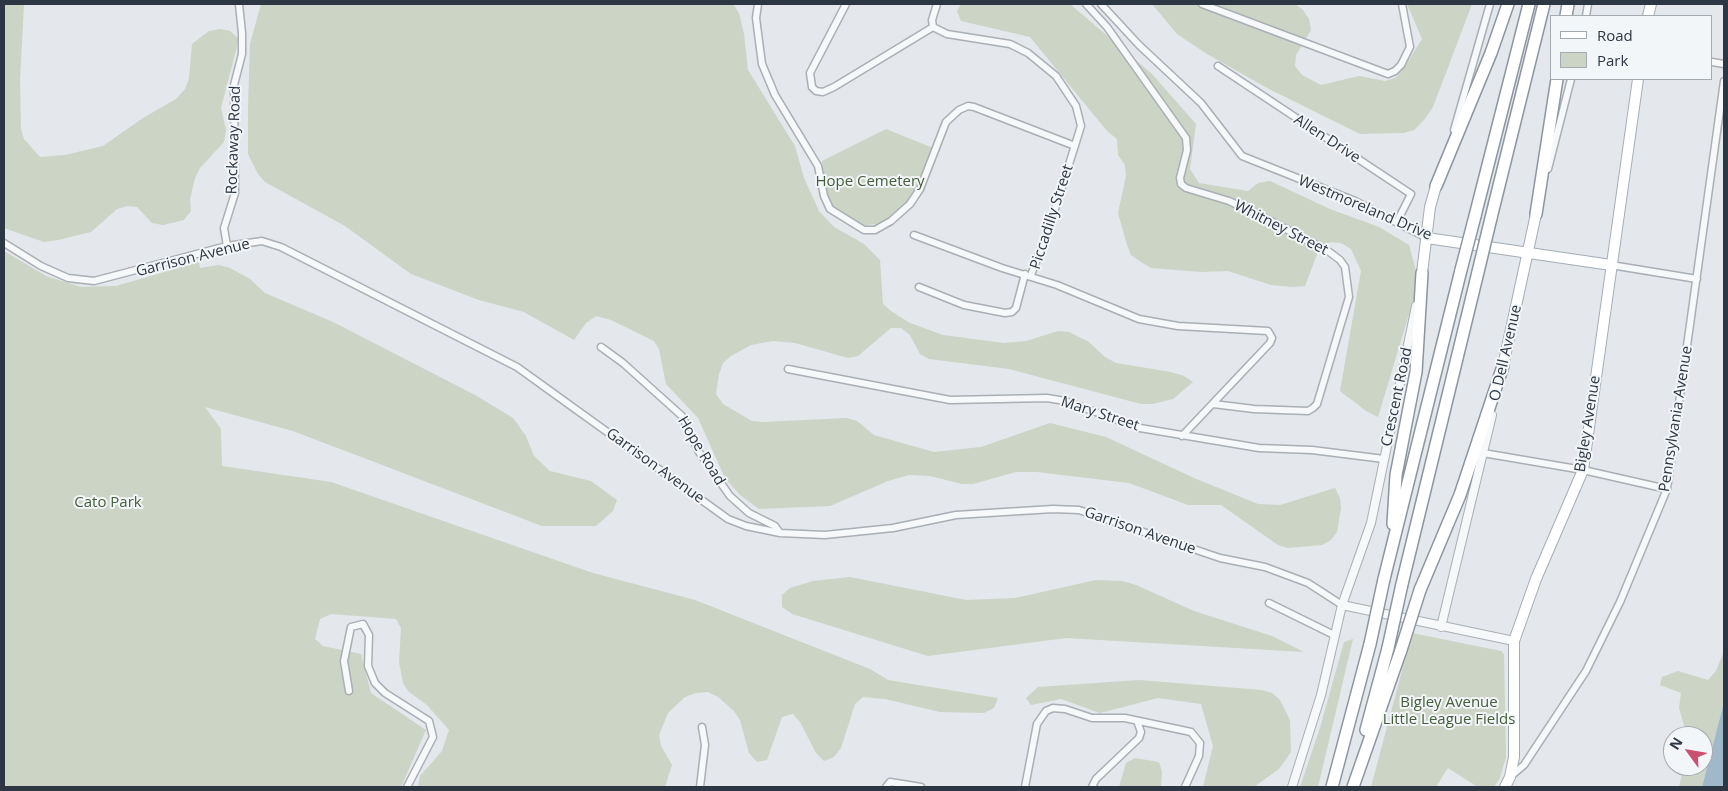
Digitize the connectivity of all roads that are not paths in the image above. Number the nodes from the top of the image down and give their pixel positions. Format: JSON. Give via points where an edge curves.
{"nodes":[{"id":1,"x":239,"y":4,"type":"edge"},
{"id":2,"x":758,"y":4,"type":"edge"},
{"id":3,"x":846,"y":4,"type":"edge"},
{"id":4,"x":937,"y":4,"type":"edge"},
{"id":5,"x":1086,"y":4,"type":"edge"},
{"id":6,"x":1101,"y":4,"type":"edge"},
{"id":7,"x":1202,"y":4,"type":"edge"},
{"id":8,"x":1402,"y":4,"type":"edge"},
{"id":9,"x":1490,"y":4,"type":"edge"},
{"id":10,"x":1508,"y":4,"type":"edge"},
{"id":11,"x":1529,"y":4,"type":"edge"},
{"id":12,"x":1544,"y":4,"type":"edge"},
{"id":13,"x":933,"y":27,"type":"junction"},
{"id":14,"x":1218,"y":66,"type":"dead end"},
{"id":15,"x":1557,"y":80,"type":"edge"},
{"id":16,"x":1571,"y":80,"type":"edge"},
{"id":17,"x":1638,"y":80,"type":"edge"},
{"id":18,"x":1724,"y":81,"type":"edge"},
{"id":19,"x":1075,"y":146,"type":"junction"},
{"id":20,"x":1436,"y":186,"type":"junction"},
{"id":21,"x":1536,"y":214,"type":"junction"},
{"id":22,"x":1397,"y":222,"type":"junction"},
{"id":23,"x":914,"y":235,"type":"dead end"},
{"id":24,"x":1427,"y":238,"type":"junction"},
{"id":25,"x":4,"y":243,"type":"edge"},
{"id":26,"x":226,"y":246,"type":"junction"},
{"id":27,"x":1528,"y":252,"type":"junction"},
{"id":28,"x":1611,"y":265,"type":"junction"},
{"id":29,"x":1422,"y":273,"type":"junction"},
{"id":30,"x":1028,"y":275,"type":"junction"},
{"id":31,"x":1697,"y":279,"type":"junction"},
{"id":32,"x":919,"y":287,"type":"dead end"},
{"id":33,"x":601,"y":347,"type":"dead end"},
{"id":34,"x":1503,"y":366,"type":"junction"},
{"id":35,"x":788,"y":369,"type":"dead end"},
{"id":36,"x":1213,"y":404,"type":"junction"},
{"id":37,"x":1182,"y":436,"type":"junction"},
{"id":38,"x":1483,"y":453,"type":"junction"},
{"id":39,"x":1384,"y":459,"type":"junction"},
{"id":40,"x":1583,"y":470,"type":"junction"},
{"id":41,"x":1667,"y":489,"type":"junction"},
{"id":42,"x":780,"y":533,"type":"junction"},
{"id":43,"x":1391,"y":553,"type":"junction"},
{"id":44,"x":1269,"y":603,"type":"dead end"},
{"id":45,"x":1342,"y":605,"type":"junction"},
{"id":46,"x":1441,"y":627,"type":"junction"},
{"id":47,"x":1334,"y":635,"type":"junction"},
{"id":48,"x":1514,"y":641,"type":"junction"},
{"id":49,"x":350,"y":690,"type":"dead end"},
{"id":50,"x":1138,"y":721,"type":"junction"},
{"id":51,"x":702,"y":727,"type":"dead end"},
{"id":52,"x":1510,"y":777,"type":"junction"},
{"id":53,"x":407,"y":787,"type":"edge"},
{"id":54,"x":700,"y":787,"type":"edge"},
{"id":55,"x":886,"y":787,"type":"edge"},
{"id":56,"x":921,"y":787,"type":"edge"},
{"id":57,"x":1025,"y":787,"type":"edge"},
{"id":58,"x":1092,"y":787,"type":"edge"},
{"id":59,"x":1186,"y":787,"type":"edge"},
{"id":60,"x":1292,"y":787,"type":"edge"},
{"id":61,"x":1332,"y":787,"type":"edge"},
{"id":62,"x":1352,"y":787,"type":"edge"},
{"id":63,"x":1505,"y":787,"type":"edge"}],
"edges":[{"from":1,"to":26,"type":"street","name":"Rockaway Road","via":[[242,54],[234,85],[235,193],[224,228]]},
{"from":2,"to":19,"type":"street","via":[[756,18],[762,64],[775,96],[818,166],[830,209],[864,230],[875,230],[891,221],[910,204],[920,189],[946,122],[968,106]]},
{"from":3,"to":13,"type":"street","via":[[810,74],[816,91],[823,92]]},
{"from":4,"to":13,"type":"street"},
{"from":5,"to":36,"type":"street","name":"Whitney Street","via":[[1186,138],[1181,184],[1260,216],[1328,251],[1345,267],[1349,298],[1317,404],[1308,411]]},
{"from":6,"to":22,"type":"street","name":"Westmoreland Drive","via":[[1201,103],[1242,156],[1355,201]]},
{"from":7,"to":8,"type":"street","via":[[1388,74],[1401,65],[1410,47]]},
{"from":9,"to":20,"type":"street","name":"Crescent Road"},
{"from":10,"to":20,"type":"highway"},
{"from":11,"to":43,"type":"highway","bridge":true},
{"from":12,"to":62,"type":"highway","bridge":true},
{"from":13,"to":19,"type":"street","name":"Piccadilly Street","via":[[947,34],[1010,44],[1028,53],[1056,76],[1076,106],[1081,126]]},
{"from":14,"to":22,"type":"street","name":"Allen Drive","via":[[1411,194]]},
{"from":15,"to":21,"type":"highway"},
{"from":16,"to":21,"type":"street","name":"O Dell Avenue"},
{"from":17,"to":28,"type":"main road","name":"Bigley Avenue"},
{"from":18,"to":31,"type":"street","name":"Pennsylvania Avenue"},
{"from":19,"to":30,"type":"street","name":"Piccadilly Street"},
{"from":20,"to":24,"type":"main road","name":"Crescent Road"},
{"from":21,"to":27,"type":"main road","name":"O Dell Avenue"},
{"from":22,"to":24,"type":"street","name":"Westmoreland Drive"},
{"from":23,"to":30,"type":"street"},
{"from":24,"to":27,"type":"main road","name":"Westmoreland Drive"},
{"from":24,"to":29,"type":"main road","name":"Crescent Road"},
{"from":25,"to":26,"type":"street","name":"Garrison Avenue","via":[[68,278],[94,281]]},
{"from":26,"to":42,"type":"street","name":"Garrison Avenue","via":[[262,241],[281,247],[517,367],[728,519]]},
{"from":27,"to":28,"type":"main road","name":"Westmoreland Drive"},
{"from":27,"to":34,"type":"main road","name":"O Dell Avenue"},
{"from":28,"to":31,"type":"street","name":"Westmoreland Drive"},
{"from":28,"to":40,"type":"main road","name":"Bigley Avenue"},
{"from":29,"to":39,"type":"street","name":"Crescent Road"},
{"from":29,"to":43,"type":"highway","via":[[1416,372],[1396,475]]},
{"from":30,"to":32,"type":"street","via":[[1016,308],[1005,313],[964,305]]},
{"from":30,"to":36,"type":"street","name":"Piccadilly Street","via":[[1139,319],[1178,326],[1268,331],[1272,338],[1270,343]]},
{"from":31,"to":41,"type":"street","name":"Pennsylvania Avenue"},
{"from":33,"to":42,"type":"street","name":"Hope Road","via":[[682,416],[699,452],[730,496],[749,513],[775,526]]},
{"from":34,"to":38,"type":"street","name":"O Dell Avenue"},
{"from":34,"to":62,"type":"highway","bridge":true,"via":[[1460,495],[1420,590]]},
{"from":35,"to":37,"type":"street","name":"Mary Street","via":[[950,400],[1048,398],[1140,428]]},
{"from":36,"to":37,"type":"street","name":"Piccadilly Street"},
{"from":37,"to":39,"type":"street","name":"Mary Street","via":[[1259,448],[1312,450]]},
{"from":38,"to":40,"type":"street"},
{"from":38,"to":46,"type":"street","name":"O Dell Avenue"},
{"from":39,"to":45,"type":"street","name":"Crescent Road","via":[[1371,524]]},
{"from":40,"to":41,"type":"street"},
{"from":40,"to":48,"type":"main road","name":"Bigley Avenue","via":[[1532,586]]},
{"from":41,"to":52,"type":"street","name":"Pennsylvania Avenue","via":[[1623,595],[1586,671],[1524,765]]},
{"from":42,"to":45,"type":"street","name":"Garrison Avenue","via":[[825,535],[893,528],[956,515],[1053,508],[1079,510],[1220,558],[1265,567],[1308,583]]},
{"from":43,"to":61,"type":"highway","bridge":true},
{"from":44,"to":47,"type":"street"},
{"from":45,"to":46,"type":"street"},
{"from":45,"to":47,"type":"street","name":"Crescent Road"},
{"from":46,"to":48,"type":"street"},
{"from":47,"to":60,"type":"street","name":"Crescent Road","via":[[1321,695]]},
{"from":48,"to":52,"type":"main road","name":"Bigley Avenue","via":[[1514,757]]},
{"from":49,"to":53,"type":"street","via":[[344,661],[351,627],[363,624],[369,635],[368,666],[374,683],[430,721],[433,737]]},
{"from":50,"to":57,"type":"street","via":[[1092,718],[1065,709],[1046,711],[1037,724]]},
{"from":50,"to":58,"type":"street","via":[[1139,738],[1096,779]]},
{"from":50,"to":59,"type":"street","via":[[1191,732],[1200,743]]},
{"from":51,"to":54,"type":"street","via":[[705,745]]},
{"from":52,"to":63,"type":"main road","name":"Bigley Avenue"},
{"from":55,"to":56,"type":"street","via":[[890,782]]}]}
